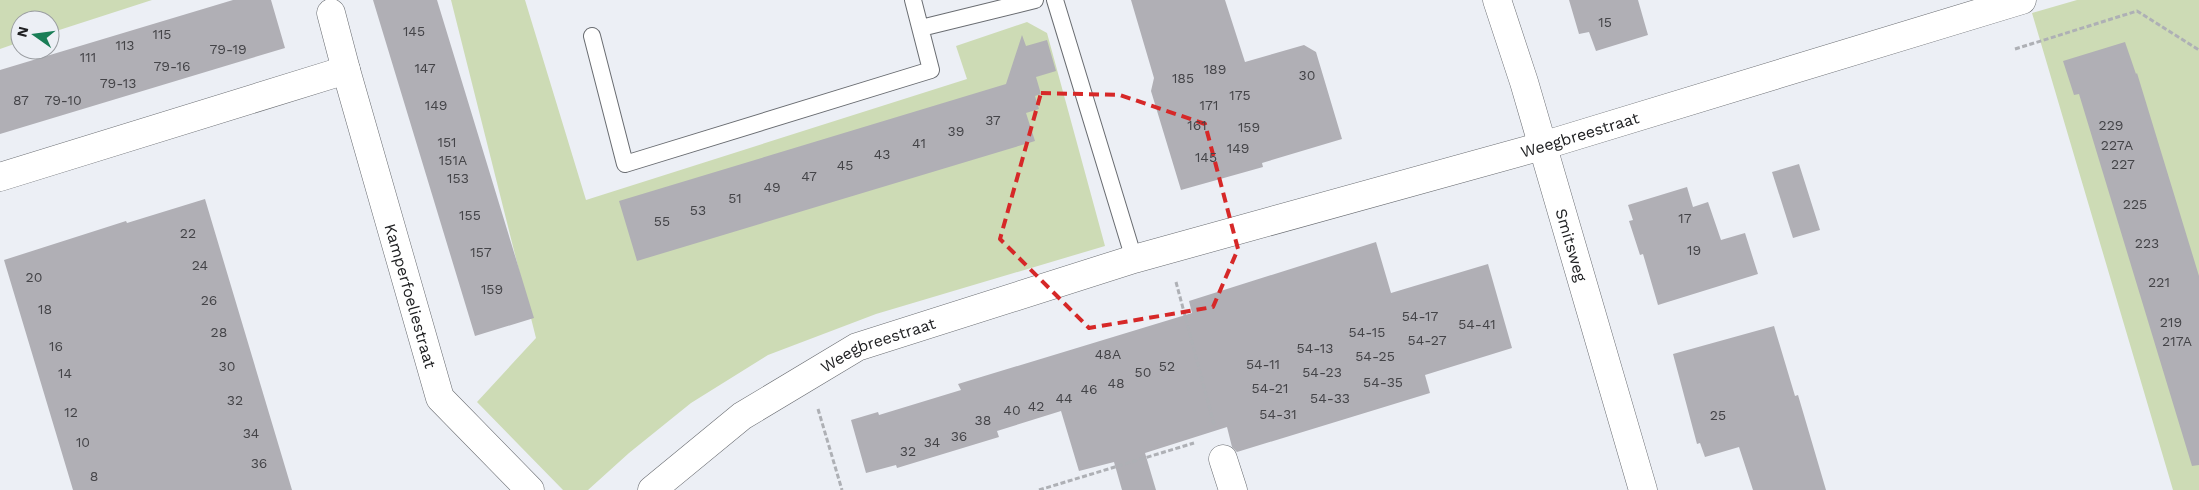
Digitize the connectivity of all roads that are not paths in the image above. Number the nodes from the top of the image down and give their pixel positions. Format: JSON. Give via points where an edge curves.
{"nodes":[{"id":1,"x":913,"y":0,"type":"edge"},
{"id":2,"x":1035,"y":0,"type":"edge"},
{"id":3,"x":1055,"y":0,"type":"edge"},
{"id":4,"x":1497,"y":0,"type":"edge"},
{"id":5,"x":2022,"y":0,"type":"edge"},
{"id":6,"x":331,"y":13,"type":"dead end"},
{"id":7,"x":921,"y":28,"type":"junction"},
{"id":8,"x":592,"y":36,"type":"dead end"},
{"id":9,"x":346,"y":70,"type":"junction"},
{"id":10,"x":1542,"y":146,"type":"junction"},
{"id":11,"x":0,"y":177,"type":"edge"},
{"id":12,"x":1134,"y":259,"type":"junction"},
{"id":13,"x":1220,"y":447,"type":"road end"},
{"id":14,"x":530,"y":490,"type":"edge"},
{"id":15,"x":652,"y":490,"type":"edge"},
{"id":16,"x":1233,"y":490,"type":"edge"},
{"id":17,"x":1643,"y":490,"type":"edge"}],
"edges":[{"from":1,"to":7,"type":"lane"},
{"from":2,"to":7,"type":"lane"},
{"from":3,"to":12,"type":"lane"},
{"from":4,"to":10,"type":"street","name":"Smitsweg"},
{"from":5,"to":10,"type":"street","name":"Weegbreestraat"},
{"from":6,"to":9,"type":"street","name":"Kamperfoeliestraat"},
{"from":7,"to":8,"type":"lane","via":[[931,70],[625,164]]},
{"from":9,"to":11,"type":"street"},
{"from":9,"to":14,"type":"street","name":"Kamperfoeliestraat","via":[[440,398]]},
{"from":10,"to":12,"type":"street","name":"Weegbreestraat"},
{"from":10,"to":17,"type":"street","name":"Smitsweg"},
{"from":12,"to":15,"type":"street","name":"Weegbreestraat","via":[[857,348],[742,416]]},
{"from":13,"to":16,"type":"street"}]}
